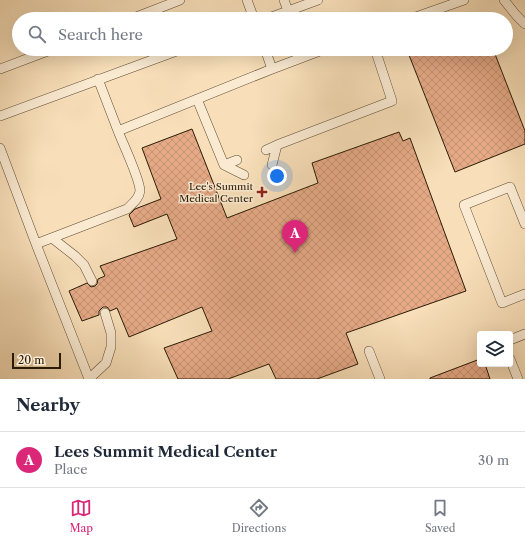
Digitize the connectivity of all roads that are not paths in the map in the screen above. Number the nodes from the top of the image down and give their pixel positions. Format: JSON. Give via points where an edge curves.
{"nodes":[{"id":1,"x":180,"y":0,"type":"edge"},
{"id":2,"x":247,"y":0,"type":"edge"},
{"id":3,"x":284,"y":0,"type":"edge"},
{"id":4,"x":318,"y":0,"type":"edge"},
{"id":5,"x":464,"y":0,"type":"edge"},
{"id":6,"x":504,"y":0,"type":"edge"},
{"id":7,"x":149,"y":12,"type":"edge"},
{"id":8,"x":251,"y":12,"type":"edge"},
{"id":9,"x":289,"y":12,"type":"edge"},
{"id":10,"x":296,"y":12,"type":"edge"},
{"id":11,"x":430,"y":12,"type":"edge"},
{"id":12,"x":525,"y":24,"type":"edge"},
{"id":13,"x":34,"y":56,"type":"edge"},
{"id":14,"x":162,"y":56,"type":"edge"},
{"id":15,"x":267,"y":56,"type":"edge"},
{"id":16,"x":297,"y":56,"type":"edge"},
{"id":17,"x":376,"y":56,"type":"edge"},
{"id":18,"x":0,"y":69,"type":"edge"},
{"id":19,"x":272,"y":69,"type":"junction"},
{"id":20,"x":98,"y":79,"type":"junction"},
{"id":21,"x":197,"y":99,"type":"junction"},
{"id":22,"x":0,"y":116,"type":"edge"},
{"id":23,"x":118,"y":131,"type":"junction"},
{"id":24,"x":277,"y":145,"type":"junction"},
{"id":25,"x":0,"y":148,"type":"edge"},
{"id":26,"x":266,"y":150,"type":"dead end"},
{"id":27,"x":237,"y":160,"type":"dead end"},
{"id":28,"x":224,"y":165,"type":"junction"},
{"id":29,"x":272,"y":165,"type":"dead end"},
{"id":30,"x":244,"y":175,"type":"dead end"},
{"id":31,"x":525,"y":224,"type":"edge"},
{"id":32,"x":52,"y":238,"type":"junction"},
{"id":33,"x":36,"y":244,"type":"junction"},
{"id":34,"x":92,"y":281,"type":"dead end"},
{"id":35,"x":525,"y":294,"type":"edge"},
{"id":36,"x":105,"y":312,"type":"dead end"},
{"id":37,"x":525,"y":334,"type":"edge"},
{"id":38,"x":513,"y":339,"type":"edge"},
{"id":39,"x":369,"y":351,"type":"dead end"},
{"id":40,"x":513,"y":366,"type":"edge"},
{"id":41,"x":89,"y":379,"type":"edge"},
{"id":42,"x":380,"y":379,"type":"edge"},
{"id":43,"x":518,"y":379,"type":"edge"}],
"edges":[{"from":1,"to":7,"type":"lane"},
{"from":2,"to":8,"type":"lane"},
{"from":3,"to":9,"type":"lane"},
{"from":4,"to":10,"type":"lane"},
{"from":5,"to":11,"type":"lane"},
{"from":6,"to":12,"type":"lane"},
{"from":13,"to":18,"type":"lane"},
{"from":14,"to":20,"type":"lane"},
{"from":15,"to":19,"type":"lane"},
{"from":16,"to":19,"type":"lane"},
{"from":17,"to":24,"type":"lane","via":[[392,101]]},
{"from":19,"to":21,"type":"lane"},
{"from":20,"to":22,"type":"lane"},
{"from":20,"to":23,"type":"lane"},
{"from":21,"to":23,"type":"lane"},
{"from":21,"to":28,"type":"lane"},
{"from":23,"to":32,"type":"lane","via":[[138,182],[140,192],[136,201],[127,209]]},
{"from":24,"to":26,"type":"lane"},
{"from":24,"to":29,"type":"lane"},
{"from":25,"to":33,"type":"lane"},
{"from":27,"to":28,"type":"lane"},
{"from":28,"to":30,"type":"lane"},
{"from":31,"to":35,"type":"lane","via":[[510,187],[464,205],[502,303]]},
{"from":32,"to":33,"type":"lane"},
{"from":32,"to":34,"type":"lane","via":[[84,265]]},
{"from":33,"to":41,"type":"lane"},
{"from":36,"to":41,"type":"lane","via":[[111,333],[111,347],[106,363]]},
{"from":37,"to":38,"type":"lane"},
{"from":39,"to":42,"type":"lane"},
{"from":40,"to":43,"type":"lane"}]}
